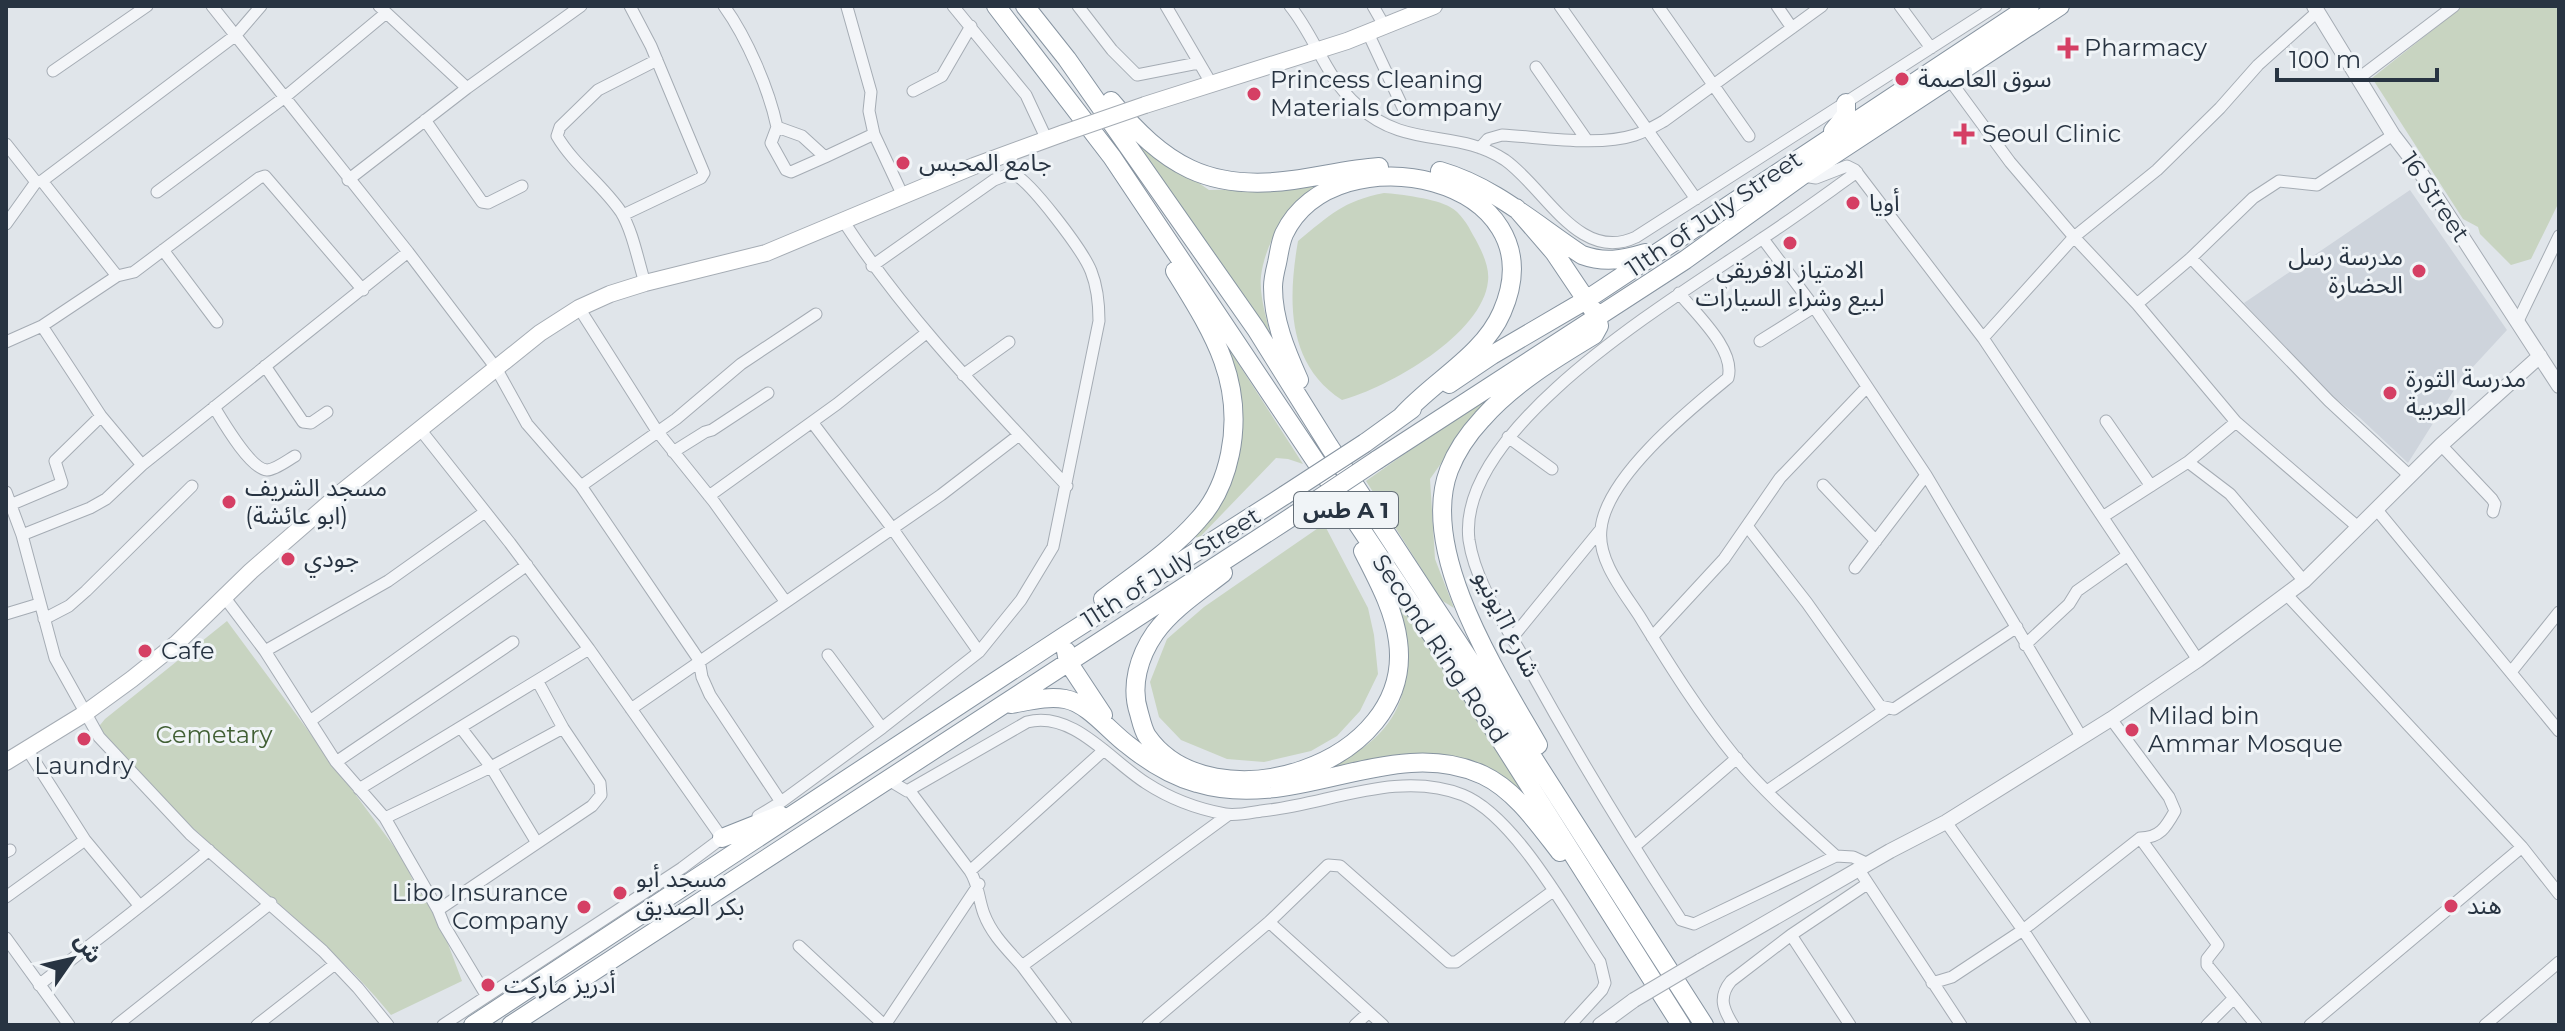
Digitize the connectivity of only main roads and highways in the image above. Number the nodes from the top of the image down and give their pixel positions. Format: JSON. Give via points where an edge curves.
{"nodes":[{"id":1,"x":996,"y":6,"type":"edge"},
{"id":2,"x":1025,"y":6,"type":"edge"},
{"id":3,"x":1434,"y":6,"type":"edge"},
{"id":4,"x":2030,"y":6,"type":"edge"},
{"id":5,"x":2060,"y":6,"type":"edge"},
{"id":6,"x":1846,"y":103,"type":"road end"},
{"id":7,"x":1826,"y":140,"type":"junction"},
{"id":8,"x":1112,"y":157,"type":"junction"},
{"id":9,"x":1516,"y":208,"type":"junction"},
{"id":10,"x":1670,"y":243,"type":"junction"},
{"id":11,"x":1586,"y":300,"type":"junction"},
{"id":12,"x":1597,"y":316,"type":"junction"},
{"id":13,"x":1402,"y":416,"type":"junction"},
{"id":14,"x":1343,"y":505,"type":"junction"},
{"id":15,"x":1270,"y":531,"type":"junction"},
{"id":16,"x":1408,"y":565,"type":"junction"},
{"id":17,"x":1066,"y":635,"type":"junction"},
{"id":18,"x":1068,"y":662,"type":"junction"},
{"id":19,"x":1004,"y":705,"type":"junction"},
{"id":20,"x":1126,"y":744,"type":"junction"},
{"id":21,"x":6,"y":762,"type":"edge"},
{"id":22,"x":817,"y":801,"type":"junction"},
{"id":23,"x":722,"y":838,"type":"road end"},
{"id":24,"x":1616,"y":888,"type":"junction"},
{"id":25,"x":1646,"y":968,"type":"junction"},
{"id":26,"x":473,"y":1025,"type":"edge"},
{"id":27,"x":511,"y":1025,"type":"edge"},
{"id":28,"x":1681,"y":1025,"type":"edge"},
{"id":29,"x":1704,"y":1025,"type":"edge"}],
"edges":[{"from":1,"to":8,"type":"highway","name":"Second Ring Road","number":"طس A 1"},
{"from":2,"to":9,"type":"highway","via":[[1152,144],[1179,165],[1210,179],[1247,183],[1355,169],[1424,168],[1461,177]]},
{"from":2,"to":16,"type":"highway","name":"Second Ring Road","number":"طس A 1","via":[[1256,329]]},
{"from":3,"to":21,"type":"main road","bridge":true,"via":[[974,166],[732,264],[645,283],[579,308],[419,428],[251,571],[177,643],[84,714]]},
{"from":4,"to":7,"type":"highway","name":"11th of July Street"},
{"from":5,"to":12,"type":"highway","name":"11th of July Street"},
{"from":6,"to":7,"type":"highway","via":[[1846,115]]},
{"from":7,"to":10,"type":"highway","name":"11th of July Street"},
{"from":8,"to":14,"type":"highway","name":"Second Ring Road","number":"طس A 1"},
{"from":8,"to":17,"type":"highway","via":[[1216,344],[1234,396],[1233,436],[1219,490],[1200,519],[1074,621]]},
{"from":9,"to":10,"type":"highway","via":[[1594,259],[1618,260]]},
{"from":9,"to":11,"type":"highway"},
{"from":10,"to":11,"type":"highway","name":"11th of July Street"},
{"from":11,"to":12,"type":"highway"},
{"from":11,"to":13,"type":"highway","name":"11th of July Street"},
{"from":12,"to":15,"type":"highway","name":"11th of July Street","bridge":true},
{"from":12,"to":24,"type":"highway","via":[[1594,335],[1529,377],[1482,419],[1449,470],[1442,503],[1446,553],[1465,609]]},
{"from":13,"to":16,"type":"highway","via":[[1496,325],[1511,282],[1511,256],[1497,224],[1478,202],[1455,188],[1425,179],[1350,182],[1300,211],[1283,237],[1273,286],[1277,319],[1307,397]]},
{"from":13,"to":17,"type":"highway","name":"11th of July Street","bridge":true},
{"from":14,"to":15,"type":"highway","via":[[1392,615],[1399,669],[1390,703],[1352,745],[1305,770],[1252,780],[1191,770],[1146,735],[1135,686],[1141,658],[1178,609]]},
{"from":14,"to":25,"type":"highway","name":"Second Ring Road","number":"طس A 1"},
{"from":15,"to":18,"type":"highway","name":"11th of July Street"},
{"from":16,"to":24,"type":"highway","name":"Second Ring Road","number":"طس A 1"},
{"from":17,"to":18,"type":"highway"},
{"from":17,"to":22,"type":"highway","name":"11th of July Street"},
{"from":18,"to":19,"type":"highway","name":"11th of July Street"},
{"from":18,"to":20,"type":"highway"},
{"from":19,"to":20,"type":"highway","via":[[1069,699]]},
{"from":19,"to":27,"type":"highway","name":"11th of July Street"},
{"from":20,"to":25,"type":"highway","via":[[1178,778],[1244,792],[1420,762],[1484,776],[1536,821]]},
{"from":22,"to":23,"type":"highway"},
{"from":22,"to":26,"type":"highway","name":"11th of July Street"},
{"from":24,"to":29,"type":"highway","name":"Second Ring Road","number":"طس A 1"},
{"from":25,"to":28,"type":"highway","name":"Second Ring Road","number":"طس A 1"}]}
